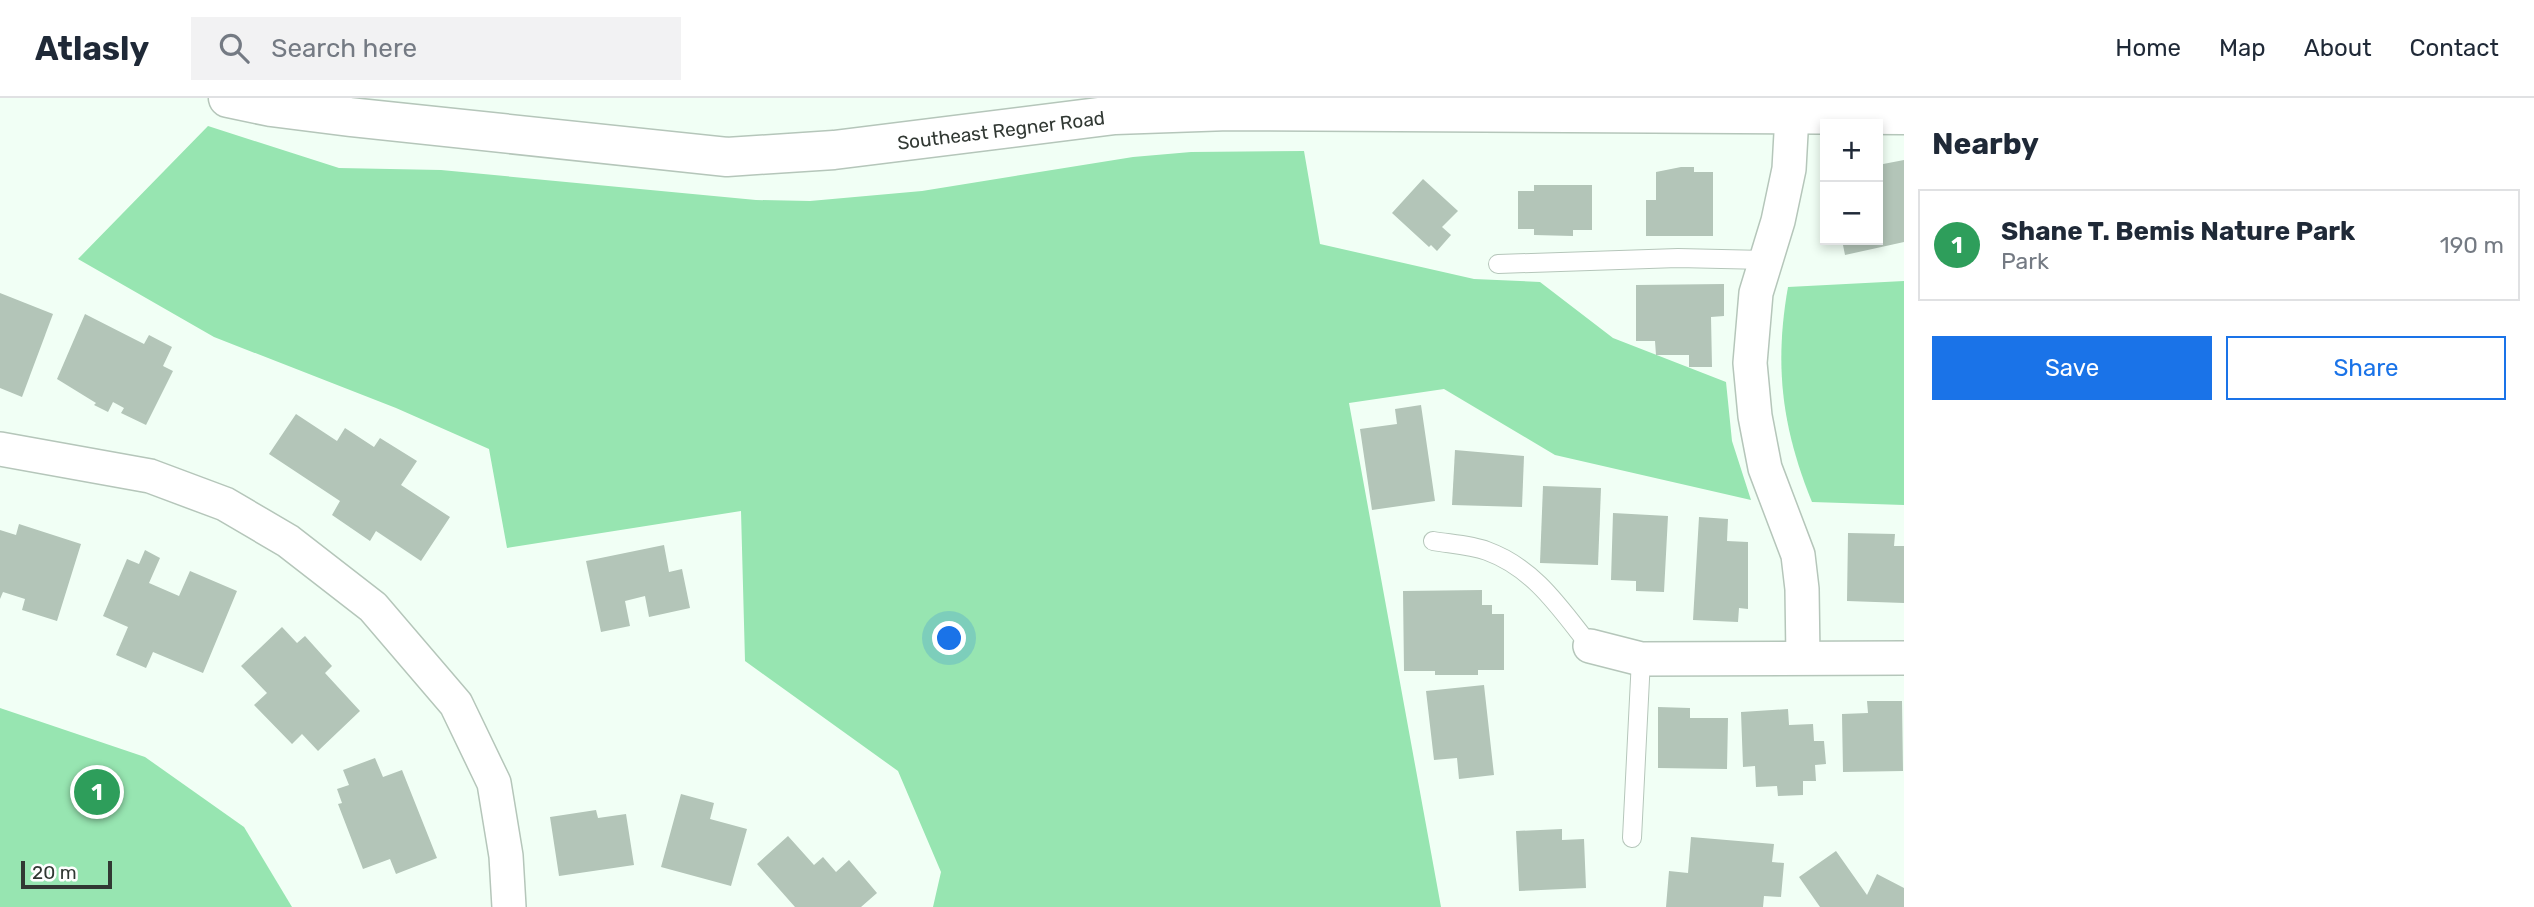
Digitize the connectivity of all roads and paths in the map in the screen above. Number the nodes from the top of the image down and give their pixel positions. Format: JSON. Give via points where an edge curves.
{"nodes":[{"id":1,"x":228,"y":98,"type":"edge"},
{"id":2,"x":1792,"y":115,"type":"junction"},
{"id":3,"x":1904,"y":115,"type":"edge"},
{"id":4,"x":1765,"y":260,"type":"junction"},
{"id":5,"x":1499,"y":264,"type":"dead end"},
{"id":6,"x":0,"y":449,"type":"edge"},
{"id":7,"x":1433,"y":541,"type":"dead end"},
{"id":8,"x":1590,"y":646,"type":"joint"},
{"id":9,"x":1803,"y":657,"type":"junction"},
{"id":10,"x":1904,"y":658,"type":"edge"},
{"id":11,"x":1641,"y":659,"type":"junction"},
{"id":12,"x":1632,"y":838,"type":"dead end"},
{"id":13,"x":509,"y":907,"type":"edge"}],
"edges":[{"from":1,"to":2,"type":"street","name":"Southeast Regner Road","via":[[350,117],[727,157],[834,150],[1076,119],[1206,112]]},
{"from":2,"to":3,"type":"street","name":"Southeast Regner Road"},
{"from":2,"to":4,"type":"street","via":[[1789,169]]},
{"from":4,"to":5,"type":"lane"},
{"from":4,"to":9,"type":"street","via":[[1752,329],[1755,416],[1765,468],[1798,555]]},
{"from":6,"to":13,"type":"street","via":[[150,476],[225,504],[288,541],[373,607],[457,704],[494,783]]},
{"from":7,"to":8,"type":"lane","via":[[1486,551],[1519,566],[1545,589]]},
{"from":8,"to":11,"type":"street"},
{"from":9,"to":10,"type":"street"},
{"from":9,"to":11,"type":"street"},
{"from":11,"to":12,"type":"lane"}]}
